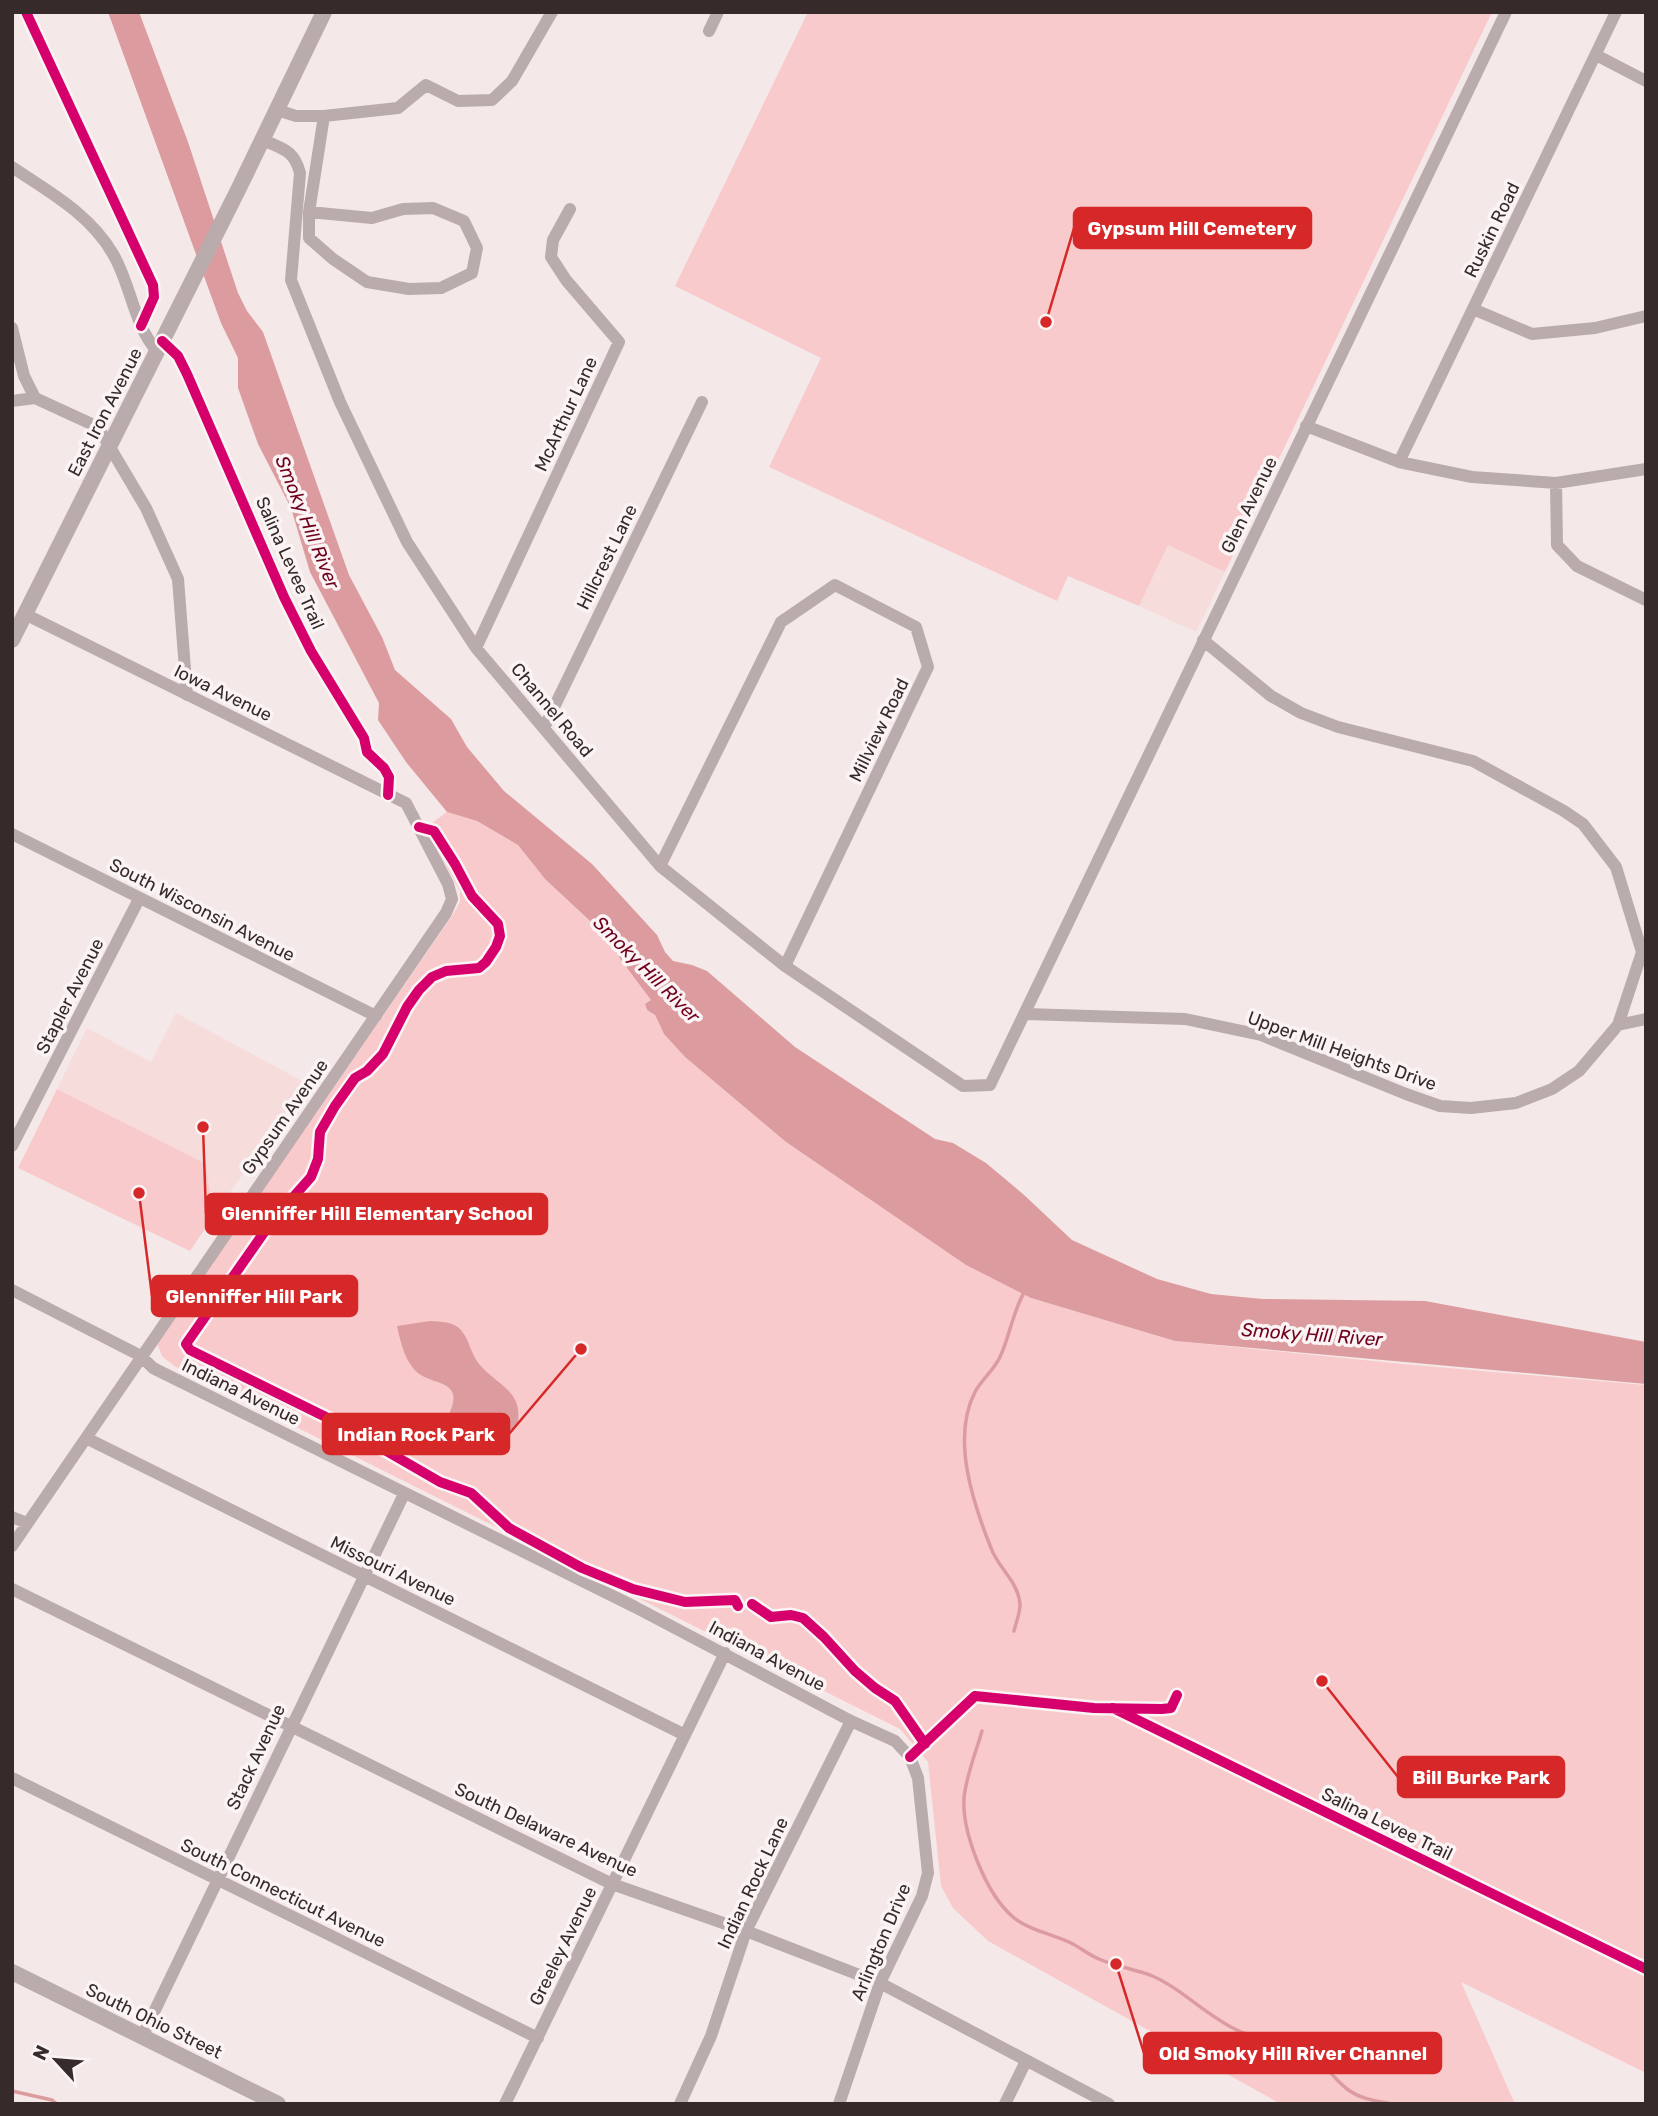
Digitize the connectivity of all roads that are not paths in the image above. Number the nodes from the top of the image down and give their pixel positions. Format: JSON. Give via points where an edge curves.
{"nodes":[{"id":1,"x":324,"y":12,"type":"edge"},
{"id":2,"x":552,"y":12,"type":"edge"},
{"id":3,"x":718,"y":12,"type":"edge"},
{"id":4,"x":1506,"y":12,"type":"edge"},
{"id":5,"x":1616,"y":12,"type":"edge"},
{"id":6,"x":709,"y":31,"type":"dead end"},
{"id":7,"x":1596,"y":55,"type":"junction"},
{"id":8,"x":1646,"y":81,"type":"edge"},
{"id":9,"x":277,"y":110,"type":"junction"},
{"id":10,"x":324,"y":116,"type":"junction"},
{"id":11,"x":263,"y":140,"type":"junction"},
{"id":12,"x":12,"y":167,"type":"edge"},
{"id":13,"x":570,"y":209,"type":"dead end"},
{"id":14,"x":309,"y":212,"type":"junction"},
{"id":15,"x":1473,"y":309,"type":"junction"},
{"id":16,"x":1646,"y":316,"type":"edge"},
{"id":17,"x":12,"y":328,"type":"edge"},
{"id":18,"x":157,"y":351,"type":"junction"},
{"id":19,"x":35,"y":398,"type":"junction"},
{"id":20,"x":12,"y":401,"type":"edge"},
{"id":21,"x":702,"y":402,"type":"dead end"},
{"id":22,"x":1306,"y":426,"type":"junction"},
{"id":23,"x":109,"y":446,"type":"junction"},
{"id":24,"x":1399,"y":462,"type":"junction"},
{"id":25,"x":1646,"y":469,"type":"edge"},
{"id":26,"x":1556,"y":483,"type":"junction"},
{"id":27,"x":1646,"y":600,"type":"edge"},
{"id":28,"x":25,"y":614,"type":"junction"},
{"id":29,"x":13,"y":636,"type":"edge"},
{"id":30,"x":1203,"y":640,"type":"junction"},
{"id":31,"x":476,"y":648,"type":"junction"},
{"id":32,"x":187,"y":695,"type":"junction"},
{"id":33,"x":544,"y":728,"type":"junction"},
{"id":34,"x":406,"y":803,"type":"joint"},
{"id":35,"x":12,"y":834,"type":"edge"},
{"id":36,"x":660,"y":866,"type":"junction"},
{"id":37,"x":139,"y":899,"type":"junction"},
{"id":38,"x":1644,"y":954,"type":"edge"},
{"id":39,"x":785,"y":966,"type":"junction"},
{"id":40,"x":1026,"y":1014,"type":"junction"},
{"id":41,"x":376,"y":1016,"type":"junction"},
{"id":42,"x":1646,"y":1019,"type":"edge"},
{"id":43,"x":1618,"y":1025,"type":"junction"},
{"id":44,"x":12,"y":1146,"type":"edge"},
{"id":45,"x":12,"y":1290,"type":"edge"},
{"id":46,"x":141,"y":1356,"type":"junction"},
{"id":47,"x":86,"y":1438,"type":"junction"},
{"id":48,"x":404,"y":1494,"type":"junction"},
{"id":49,"x":12,"y":1517,"type":"edge"},
{"id":50,"x":27,"y":1523,"type":"junction"},
{"id":51,"x":12,"y":1546,"type":"edge"},
{"id":52,"x":363,"y":1576,"type":"junction"},
{"id":53,"x":12,"y":1589,"type":"edge"},
{"id":54,"x":725,"y":1653,"type":"junction"},
{"id":55,"x":851,"y":1721,"type":"junction"},
{"id":56,"x":290,"y":1726,"type":"junction"},
{"id":57,"x":685,"y":1735,"type":"junction"},
{"id":58,"x":12,"y":1778,"type":"edge"},
{"id":59,"x":928,"y":1873,"type":"joint"},
{"id":60,"x":217,"y":1881,"type":"junction"},
{"id":61,"x":612,"y":1884,"type":"junction"},
{"id":62,"x":746,"y":1931,"type":"junction"},
{"id":63,"x":12,"y":1972,"type":"edge"},
{"id":64,"x":880,"y":1983,"type":"junction"},
{"id":65,"x":142,"y":2036,"type":"junction"},
{"id":66,"x":538,"y":2038,"type":"junction"},
{"id":67,"x":1026,"y":2061,"type":"junction"},
{"id":68,"x":269,"y":2102,"type":"edge"},
{"id":69,"x":505,"y":2104,"type":"edge"},
{"id":70,"x":680,"y":2104,"type":"edge"},
{"id":71,"x":839,"y":2104,"type":"edge"},
{"id":72,"x":1005,"y":2104,"type":"edge"},
{"id":73,"x":1109,"y":2104,"type":"edge"}],
"edges":[{"from":1,"to":9,"type":"street","name":"East Iron Avenue"},
{"from":2,"to":10,"type":"street","via":[[512,81],[492,100],[458,101],[426,85],[398,108]]},
{"from":3,"to":6,"type":"street"},
{"from":4,"to":22,"type":"street","name":"Glen Avenue"},
{"from":5,"to":7,"type":"street","name":"Ruskin Road"},
{"from":7,"to":8,"type":"street"},
{"from":7,"to":15,"type":"street","name":"Ruskin Road"},
{"from":9,"to":10,"type":"street","via":[[296,116]]},
{"from":9,"to":11,"type":"street","name":"East Iron Avenue"},
{"from":10,"to":14,"type":"street"},
{"from":11,"to":18,"type":"street","name":"East Iron Avenue"},
{"from":11,"to":31,"type":"street","name":"Channel Road","via":[[290,152],[297,162],[300,173],[291,280],[341,402],[407,542]]},
{"from":12,"to":18,"type":"street","via":[[81,213],[113,254],[147,340]]},
{"from":13,"to":31,"type":"street","name":"McArthur Lane","via":[[553,240],[551,257],[619,342]]},
{"from":14,"to":14,"type":"street","via":[[372,218],[403,209],[433,208],[464,221],[477,248],[472,273],[441,288],[409,289],[367,282],[309,238]]},
{"from":15,"to":16,"type":"street","via":[[1532,334],[1595,328]]},
{"from":15,"to":24,"type":"street","name":"Ruskin Road"},
{"from":17,"to":19,"type":"street","via":[[24,376]]},
{"from":18,"to":23,"type":"street","name":"East Iron Avenue"},
{"from":19,"to":20,"type":"street"},
{"from":19,"to":23,"type":"street","via":[[98,427]]},
{"from":21,"to":33,"type":"street","name":"Hillcrest Lane"},
{"from":22,"to":24,"type":"street"},
{"from":22,"to":30,"type":"street","name":"Glen Avenue"},
{"from":23,"to":28,"type":"street","name":"East Iron Avenue"},
{"from":23,"to":32,"type":"street","via":[[146,508],[178,579]]},
{"from":24,"to":26,"type":"street","via":[[1472,477]]},
{"from":25,"to":26,"type":"street"},
{"from":26,"to":27,"type":"street","via":[[1557,545],[1577,566]]},
{"from":28,"to":29,"type":"street","name":"East Iron Avenue"},
{"from":28,"to":32,"type":"street","name":"Iowa Avenue"},
{"from":30,"to":38,"type":"street","name":"Upper Mill Heights Drive","via":[[1271,696],[1301,713],[1338,727],[1473,761],[1583,824],[1616,867]]},
{"from":30,"to":40,"type":"street","name":"Glen Avenue"},
{"from":31,"to":33,"type":"street","name":"Channel Road"},
{"from":32,"to":34,"type":"street","name":"Iowa Avenue"},
{"from":33,"to":36,"type":"street","name":"Channel Road"},
{"from":34,"to":41,"type":"street","name":"Gypsum Avenue","via":[[452,899]]},
{"from":35,"to":37,"type":"street","name":"South Wisconsin Avenue"},
{"from":36,"to":39,"type":"street","name":"Channel Road"},
{"from":36,"to":39,"type":"street","name":"Millview Road","via":[[781,622],[835,585],[916,627],[928,667]]},
{"from":37,"to":41,"type":"street","name":"South Wisconsin Avenue"},
{"from":37,"to":44,"type":"street","name":"Stapler Avenue"},
{"from":38,"to":43,"type":"street","name":"Upper Mill Heights Drive"},
{"from":39,"to":40,"type":"street","name":"Channel Road","via":[[963,1086],[990,1085]]},
{"from":40,"to":43,"type":"street","name":"Upper Mill Heights Drive","via":[[1185,1019],[1261,1035],[1440,1106],[1471,1108],[1516,1103],[1552,1089],[1579,1071]]},
{"from":41,"to":46,"type":"street","name":"Gypsum Avenue"},
{"from":42,"to":43,"type":"street"},
{"from":45,"to":46,"type":"street","name":"Indiana Avenue"},
{"from":46,"to":47,"type":"street","name":"Gypsum Avenue"},
{"from":46,"to":48,"type":"street","name":"Indiana Avenue","via":[[153,1368]]},
{"from":47,"to":50,"type":"street","name":"Gypsum Avenue"},
{"from":47,"to":52,"type":"street","name":"Missouri Avenue"},
{"from":48,"to":52,"type":"street","name":"Stack Avenue"},
{"from":48,"to":54,"type":"street","name":"Indiana Avenue"},
{"from":49,"to":50,"type":"street"},
{"from":50,"to":51,"type":"street","name":"Gypsum Avenue"},
{"from":52,"to":56,"type":"street","name":"Stack Avenue"},
{"from":52,"to":57,"type":"street","name":"Missouri Avenue"},
{"from":53,"to":56,"type":"street","name":"South Delaware Avenue"},
{"from":54,"to":55,"type":"street","name":"Indiana Avenue"},
{"from":54,"to":57,"type":"street","name":"Greeley Avenue"},
{"from":55,"to":59,"type":"street","name":"Indiana Avenue","via":[[895,1741],[910,1757],[918,1779]]},
{"from":55,"to":62,"type":"street","name":"Indian Rock Lane"},
{"from":56,"to":60,"type":"street","name":"Stack Avenue"},
{"from":56,"to":61,"type":"street","name":"South Delaware Avenue"},
{"from":57,"to":61,"type":"street","name":"Greeley Avenue"},
{"from":58,"to":60,"type":"street","name":"South Connecticut Avenue"},
{"from":59,"to":64,"type":"street","name":"Arlington Drive","via":[[922,1896]]},
{"from":60,"to":65,"type":"street","name":"Stack Avenue"},
{"from":60,"to":66,"type":"street","name":"South Connecticut Avenue"},
{"from":61,"to":62,"type":"street","name":"South Delaware Avenue"},
{"from":61,"to":66,"type":"street","name":"Greeley Avenue"},
{"from":62,"to":64,"type":"street","name":"South Delaware Avenue"},
{"from":62,"to":70,"type":"street","name":"Indian Rock Lane","via":[[711,2036]]},
{"from":63,"to":65,"type":"street","name":"South Ohio Street"},
{"from":64,"to":67,"type":"street","name":"South Delaware Avenue"},
{"from":64,"to":71,"type":"street","name":"Arlington Drive"},
{"from":65,"to":68,"type":"street","name":"South Ohio Street"},
{"from":66,"to":69,"type":"street","name":"Greeley Avenue"},
{"from":67,"to":72,"type":"street"},
{"from":67,"to":73,"type":"street","name":"South Delaware Avenue"}]}
